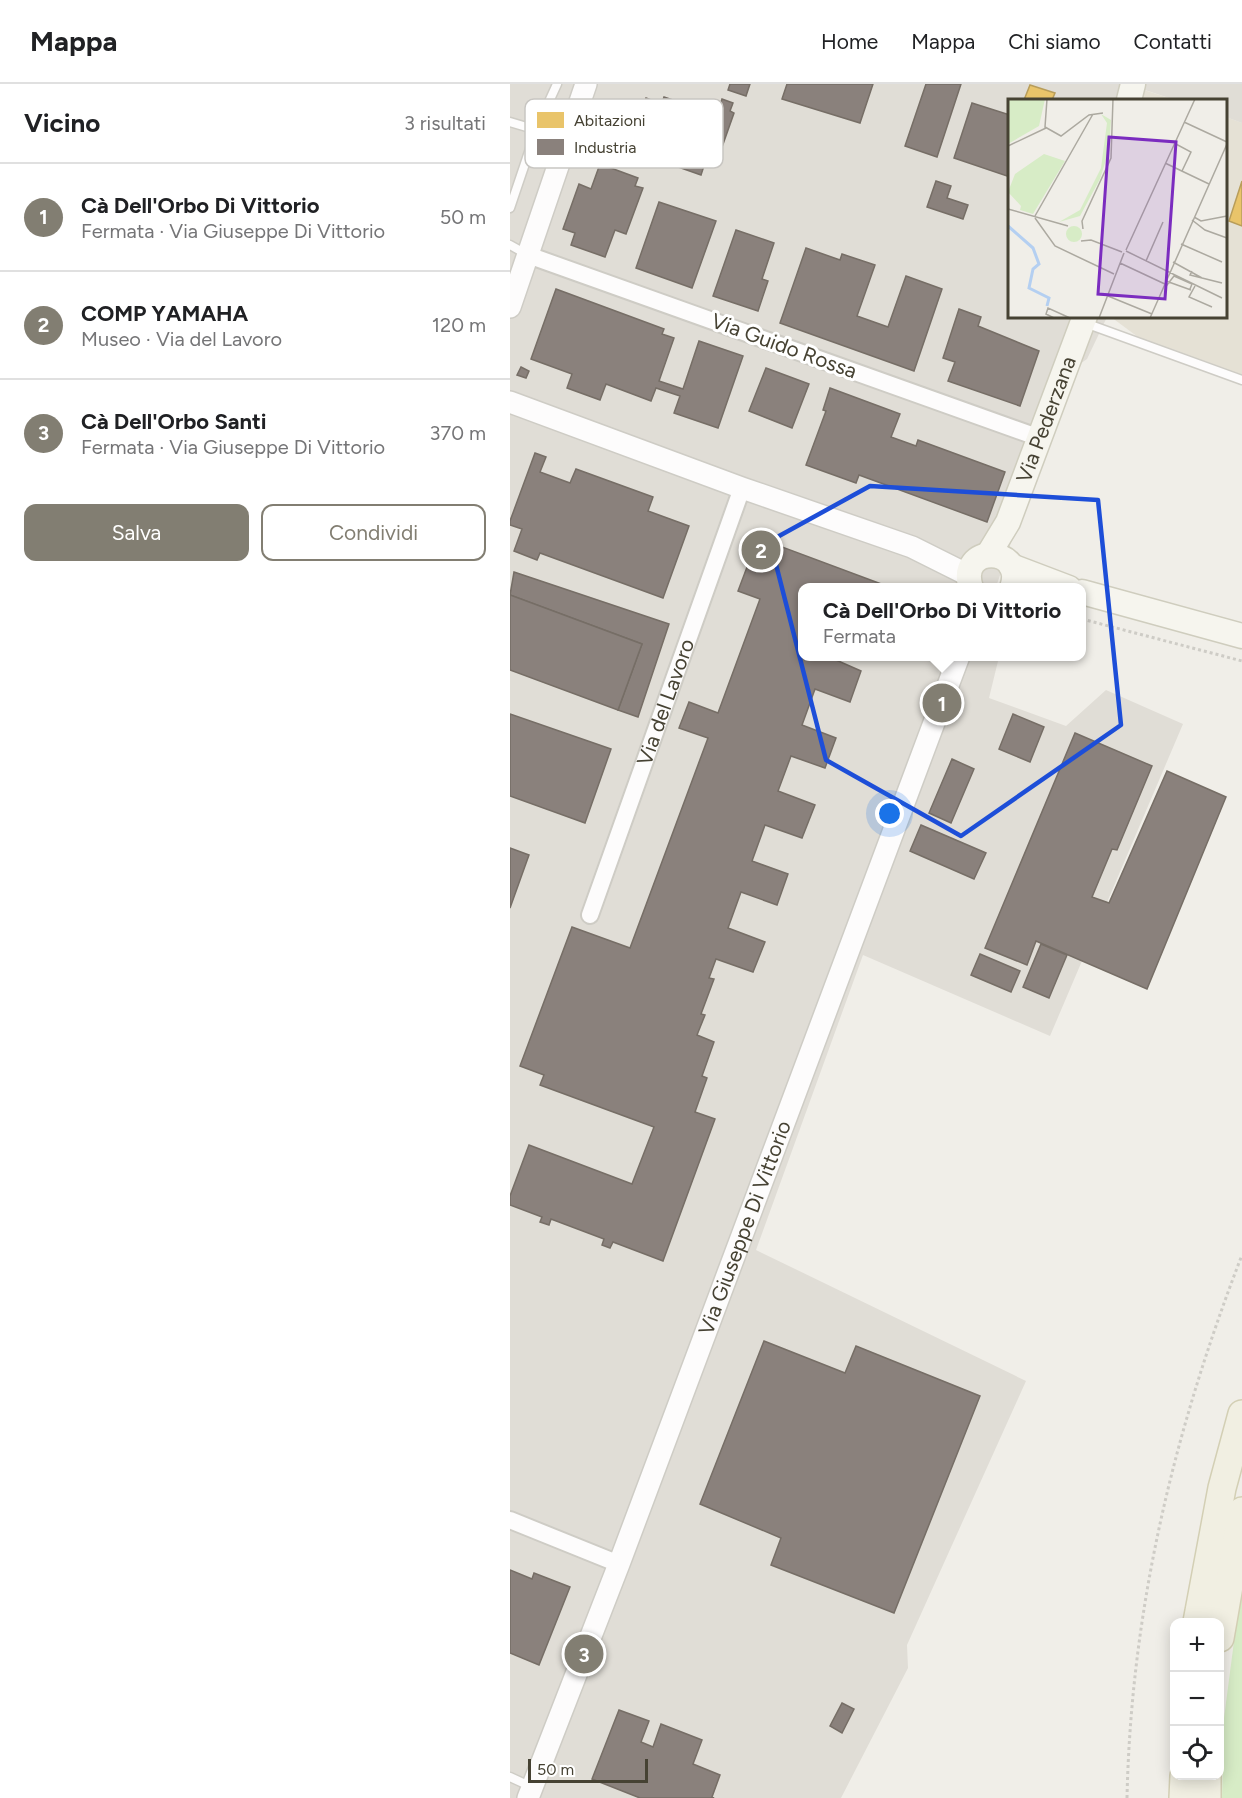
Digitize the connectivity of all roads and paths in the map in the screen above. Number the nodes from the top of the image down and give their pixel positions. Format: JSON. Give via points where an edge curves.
{"nodes":[{"id":1,"x":557,"y":84,"type":"edge"},
{"id":2,"x":586,"y":84,"type":"edge"},
{"id":3,"x":1133,"y":84,"type":"edge"},
{"id":4,"x":550,"y":99,"type":"edge"},
{"id":5,"x":581,"y":99,"type":"edge"},
{"id":6,"x":1129,"y":99,"type":"edge"},
{"id":7,"x":510,"y":122,"type":"edge"},
{"id":8,"x":525,"y":125,"type":"edge"},
{"id":9,"x":525,"y":164,"type":"edge"},
{"id":10,"x":555,"y":168,"type":"edge"},
{"id":11,"x":510,"y":208,"type":"edge"},
{"id":12,"x":519,"y":250,"type":"edge"},
{"id":13,"x":512,"y":293,"type":"edge"},
{"id":14,"x":1084,"y":319,"type":"edge"},
{"id":15,"x":1242,"y":380,"type":"edge"},
{"id":16,"x":510,"y":402,"type":"edge"},
{"id":17,"x":1040,"y":438,"type":"junction"},
{"id":18,"x":742,"y":488,"type":"junction"},
{"id":19,"x":991,"y":570,"type":"edge"},
{"id":20,"x":1047,"y":583,"type":"edge"},
{"id":21,"x":1086,"y":593,"type":"edge"},
{"id":22,"x":1086,"y":609,"type":"edge"},
{"id":23,"x":1086,"y":620,"type":"edge"},
{"id":24,"x":1242,"y":636,"type":"edge"},
{"id":25,"x":1242,"y":651,"type":"edge"},
{"id":26,"x":958,"y":661,"type":"edge"},
{"id":27,"x":1242,"y":661,"type":"edge"},
{"id":28,"x":590,"y":915,"type":"dead end"},
{"id":29,"x":1242,"y":1255,"type":"edge"},
{"id":30,"x":1242,"y":1414,"type":"edge"},
{"id":31,"x":1242,"y":1511,"type":"edge"},
{"id":32,"x":510,"y":1520,"type":"edge"},
{"id":33,"x":619,"y":1564,"type":"junction"},
{"id":34,"x":1198,"y":1618,"type":"edge"},
{"id":35,"x":1223,"y":1618,"type":"edge"},
{"id":36,"x":510,"y":1777,"type":"edge"},
{"id":37,"x":1184,"y":1780,"type":"edge"},
{"id":38,"x":1207,"y":1780,"type":"edge"},
{"id":39,"x":530,"y":1792,"type":"edge"},
{"id":40,"x":1127,"y":1798,"type":"edge"},
{"id":41,"x":1183,"y":1798,"type":"edge"},
{"id":42,"x":1207,"y":1798,"type":"edge"}],
"edges":[{"from":1,"to":4,"type":"lane"},
{"from":2,"to":5,"type":"street"},
{"from":3,"to":6,"type":"main road"},
{"from":7,"to":8,"type":"lane"},
{"from":9,"to":11,"type":"lane"},
{"from":10,"to":12,"type":"street"},
{"from":12,"to":13,"type":"street"},
{"from":12,"to":17,"type":"street","name":"Via Guido Rossa"},
{"from":14,"to":15,"type":"lane"},
{"from":14,"to":17,"type":"main road","name":"Via Pederzana"},
{"from":16,"to":18,"type":"street"},
{"from":17,"to":19,"type":"main road","name":"Via Pederzana"},
{"from":18,"to":19,"type":"street"},
{"from":18,"to":28,"type":"street","name":"Via del Lavoro"},
{"from":19,"to":20,"type":"main road"},
{"from":21,"to":24,"type":"main road"},
{"from":22,"to":25,"type":"main road"},
{"from":23,"to":27,"type":"path"},
{"from":26,"to":33,"type":"street","name":"Via Giuseppe Di Vittorio"},
{"from":29,"to":40,"type":"path","via":[[1191,1404],[1145,1591],[1128,1738]]},
{"from":30,"to":34,"type":"main road","via":[[1220,1499]]},
{"from":31,"to":35,"type":"main road"},
{"from":32,"to":33,"type":"street"},
{"from":33,"to":39,"type":"street","name":"Via Giuseppe Di Vittorio"},
{"from":36,"to":39,"type":"lane"},
{"from":37,"to":41,"type":"main road"},
{"from":38,"to":42,"type":"main road"}]}
